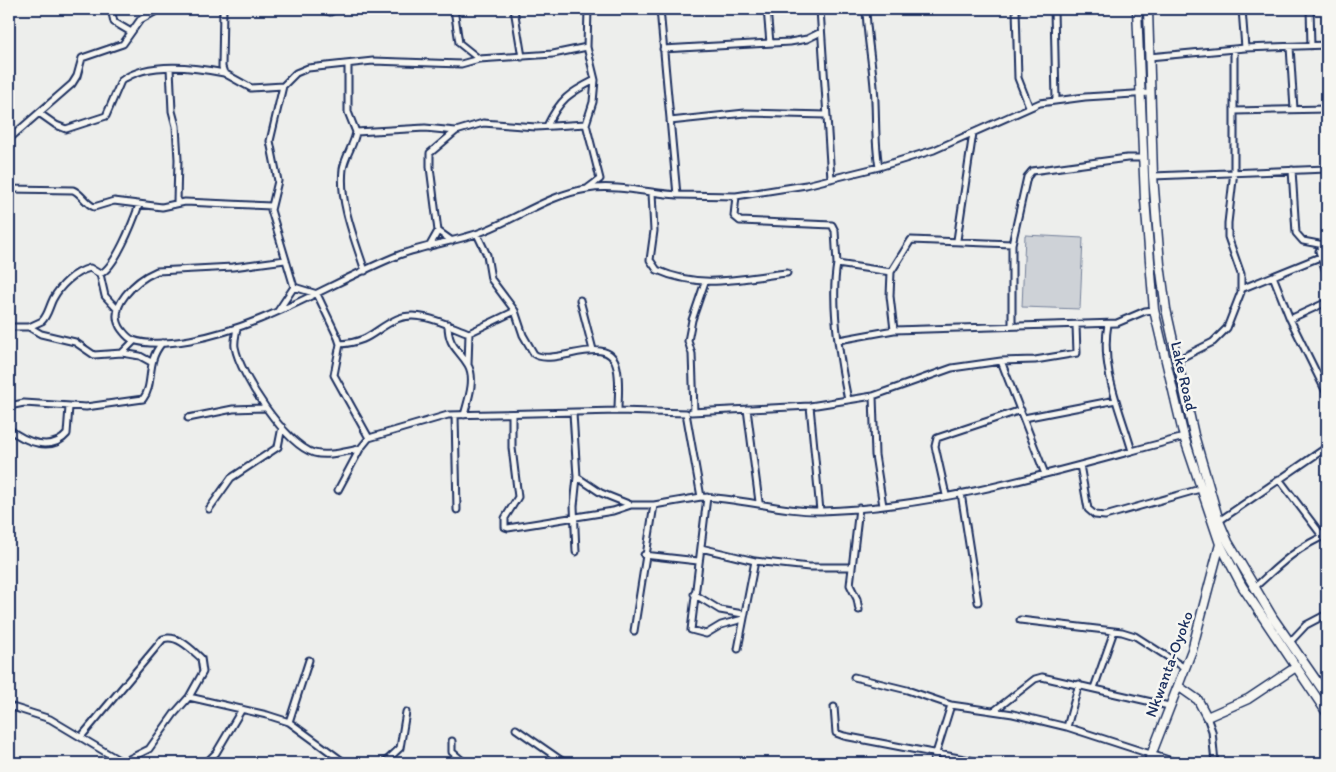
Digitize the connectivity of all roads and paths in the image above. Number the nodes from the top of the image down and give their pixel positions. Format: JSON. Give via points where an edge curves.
{"nodes":[{"id":1,"x":111,"y":9,"type":"edge"},
{"id":2,"x":160,"y":9,"type":"edge"},
{"id":3,"x":222,"y":9,"type":"edge"},
{"id":4,"x":320,"y":9,"type":"edge"},
{"id":5,"x":337,"y":9,"type":"edge"},
{"id":6,"x":454,"y":9,"type":"edge"},
{"id":7,"x":514,"y":9,"type":"edge"},
{"id":8,"x":588,"y":9,"type":"edge"},
{"id":9,"x":660,"y":9,"type":"edge"},
{"id":10,"x":768,"y":9,"type":"edge"},
{"id":11,"x":820,"y":9,"type":"edge"},
{"id":12,"x":866,"y":9,"type":"edge"},
{"id":13,"x":1016,"y":9,"type":"edge"},
{"id":14,"x":1054,"y":9,"type":"edge"},
{"id":15,"x":1137,"y":9,"type":"edge"},
{"id":16,"x":1148,"y":9,"type":"edge"},
{"id":17,"x":1242,"y":9,"type":"edge"},
{"id":18,"x":1310,"y":9,"type":"edge"},
{"id":19,"x":131,"y":32,"type":"junction"},
{"id":20,"x":822,"y":32,"type":"junction"},
{"id":21,"x":770,"y":43,"type":"junction"},
{"id":22,"x":1327,"y":45,"type":"edge"},
{"id":23,"x":1311,"y":46,"type":"junction"},
{"id":24,"x":1290,"y":47,"type":"junction"},
{"id":25,"x":587,"y":48,"type":"junction"},
{"id":26,"x":1245,"y":48,"type":"junction"},
{"id":27,"x":663,"y":49,"type":"junction"},
{"id":28,"x":1234,"y":49,"type":"junction"},
{"id":29,"x":522,"y":57,"type":"junction"},
{"id":30,"x":1149,"y":57,"type":"junction"},
{"id":31,"x":479,"y":59,"type":"junction"},
{"id":32,"x":348,"y":65,"type":"junction"},
{"id":33,"x":170,"y":68,"type":"junction"},
{"id":34,"x":224,"y":73,"type":"junction"},
{"id":35,"x":595,"y":80,"type":"junction"},
{"id":36,"x":283,"y":86,"type":"junction"},
{"id":37,"x":1150,"y":93,"type":"junction"},
{"id":38,"x":1140,"y":94,"type":"junction"},
{"id":39,"x":1056,"y":100,"type":"junction"},
{"id":40,"x":1029,"y":106,"type":"junction"},
{"id":41,"x":1294,"y":109,"type":"junction"},
{"id":42,"x":1327,"y":109,"type":"edge"},
{"id":43,"x":1235,"y":111,"type":"junction"},
{"id":44,"x":39,"y":113,"type":"junction"},
{"id":45,"x":826,"y":115,"type":"junction"},
{"id":46,"x":670,"y":121,"type":"junction"},
{"id":47,"x":586,"y":124,"type":"junction"},
{"id":48,"x":547,"y":126,"type":"junction"},
{"id":49,"x":456,"y":131,"type":"junction"},
{"id":50,"x":356,"y":132,"type":"junction"},
{"id":51,"x":973,"y":133,"type":"junction"},
{"id":52,"x":9,"y":139,"type":"edge"},
{"id":53,"x":1143,"y":158,"type":"junction"},
{"id":54,"x":879,"y":167,"type":"junction"},
{"id":55,"x":1327,"y":169,"type":"edge"},
{"id":56,"x":1292,"y":170,"type":"junction"},
{"id":57,"x":1234,"y":171,"type":"junction"},
{"id":58,"x":1153,"y":176,"type":"junction"},
{"id":59,"x":600,"y":179,"type":"junction"},
{"id":60,"x":831,"y":179,"type":"junction"},
{"id":61,"x":612,"y":188,"type":"junction"},
{"id":62,"x":9,"y":189,"type":"edge"},
{"id":63,"x":588,"y":189,"type":"junction"},
{"id":64,"x":652,"y":193,"type":"junction"},
{"id":65,"x":677,"y":195,"type":"junction"},
{"id":66,"x":736,"y":196,"type":"junction"},
{"id":67,"x":177,"y":202,"type":"junction"},
{"id":68,"x":138,"y":205,"type":"junction"},
{"id":69,"x":271,"y":206,"type":"junction"},
{"id":70,"x":438,"y":231,"type":"junction"},
{"id":71,"x":477,"y":234,"type":"junction"},
{"id":72,"x":957,"y":240,"type":"junction"},
{"id":73,"x":452,"y":241,"type":"junction"},
{"id":74,"x":1012,"y":244,"type":"junction"},
{"id":75,"x":1325,"y":245,"type":"edge"},
{"id":76,"x":429,"y":247,"type":"junction"},
{"id":77,"x":1320,"y":257,"type":"junction"},
{"id":78,"x":285,"y":260,"type":"junction"},
{"id":79,"x":837,"y":264,"type":"junction"},
{"id":80,"x":365,"y":271,"type":"junction"},
{"id":81,"x":891,"y":272,"type":"junction"},
{"id":82,"x":787,"y":273,"type":"dead end"},
{"id":83,"x":100,"y":274,"type":"junction"},
{"id":84,"x":1327,"y":275,"type":"edge"},
{"id":85,"x":1273,"y":276,"type":"junction"},
{"id":86,"x":705,"y":282,"type":"junction"},
{"id":87,"x":294,"y":287,"type":"junction"},
{"id":88,"x":1241,"y":289,"type":"junction"},
{"id":89,"x":317,"y":294,"type":"junction"},
{"id":90,"x":580,"y":300,"type":"dead end"},
{"id":91,"x":1327,"y":302,"type":"edge"},
{"id":92,"x":118,"y":310,"type":"junction"},
{"id":93,"x":1154,"y":310,"type":"junction"},
{"id":94,"x":278,"y":311,"type":"junction"},
{"id":95,"x":515,"y":311,"type":"junction"},
{"id":96,"x":1290,"y":319,"type":"junction"},
{"id":97,"x":448,"y":324,"type":"junction"},
{"id":98,"x":1108,"y":324,"type":"junction"},
{"id":99,"x":1012,"y":325,"type":"junction"},
{"id":100,"x":1076,"y":325,"type":"junction"},
{"id":101,"x":29,"y":326,"type":"junction"},
{"id":102,"x":9,"y":327,"type":"edge"},
{"id":103,"x":237,"y":328,"type":"junction"},
{"id":104,"x":894,"y":330,"type":"junction"},
{"id":105,"x":469,"y":333,"type":"junction"},
{"id":106,"x":134,"y":340,"type":"junction"},
{"id":107,"x":839,"y":340,"type":"junction"},
{"id":108,"x":162,"y":343,"type":"junction"},
{"id":109,"x":340,"y":344,"type":"junction"},
{"id":110,"x":593,"y":350,"type":"junction"},
{"id":111,"x":122,"y":354,"type":"junction"},
{"id":112,"x":1001,"y":361,"type":"junction"},
{"id":113,"x":1176,"y":361,"type":"junction"},
{"id":114,"x":151,"y":362,"type":"junction"},
{"id":115,"x":468,"y":366,"type":"junction"},
{"id":116,"x":1327,"y":394,"type":"edge"},
{"id":117,"x":873,"y":396,"type":"junction"},
{"id":118,"x":848,"y":400,"type":"junction"},
{"id":119,"x":1116,"y":400,"type":"junction"},
{"id":120,"x":9,"y":406,"type":"edge"},
{"id":121,"x":810,"y":406,"type":"junction"},
{"id":122,"x":69,"y":407,"type":"junction"},
{"id":123,"x":264,"y":408,"type":"junction"},
{"id":124,"x":747,"y":409,"type":"junction"},
{"id":125,"x":1021,"y":410,"type":"junction"},
{"id":126,"x":618,"y":411,"type":"junction"},
{"id":127,"x":694,"y":412,"type":"junction"},
{"id":128,"x":686,"y":413,"type":"junction"},
{"id":129,"x":512,"y":414,"type":"junction"},
{"id":130,"x":573,"y":414,"type":"junction"},
{"id":131,"x":455,"y":415,"type":"junction"},
{"id":132,"x":464,"y":415,"type":"junction"},
{"id":133,"x":188,"y":418,"type":"dead end"},
{"id":134,"x":1024,"y":418,"type":"junction"},
{"id":135,"x":282,"y":427,"type":"junction"},
{"id":136,"x":9,"y":429,"type":"edge"},
{"id":137,"x":1184,"y":437,"type":"junction"},
{"id":138,"x":369,"y":438,"type":"junction"},
{"id":139,"x":1327,"y":447,"type":"edge"},
{"id":140,"x":360,"y":449,"type":"junction"},
{"id":141,"x":1132,"y":451,"type":"junction"},
{"id":142,"x":1080,"y":465,"type":"junction"},
{"id":143,"x":1045,"y":474,"type":"junction"},
{"id":144,"x":577,"y":477,"type":"junction"},
{"id":145,"x":1279,"y":479,"type":"junction"},
{"id":146,"x":1200,"y":489,"type":"junction"},
{"id":147,"x":338,"y":490,"type":"dead end"},
{"id":148,"x":961,"y":493,"type":"junction"},
{"id":149,"x":946,"y":495,"type":"junction"},
{"id":150,"x":704,"y":497,"type":"junction"},
{"id":151,"x":759,"y":502,"type":"junction"},
{"id":152,"x":631,"y":505,"type":"junction"},
{"id":153,"x":654,"y":505,"type":"junction"},
{"id":154,"x":883,"y":506,"type":"junction"},
{"id":155,"x":859,"y":508,"type":"junction"},
{"id":156,"x":209,"y":509,"type":"dead end"},
{"id":157,"x":457,"y":510,"type":"dead end"},
{"id":158,"x":820,"y":511,"type":"junction"},
{"id":159,"x":575,"y":518,"type":"junction"},
{"id":160,"x":1219,"y":521,"type":"junction"},
{"id":161,"x":1325,"y":536,"type":"edge"},
{"id":162,"x":1220,"y":544,"type":"junction"},
{"id":163,"x":701,"y":548,"type":"junction"},
{"id":164,"x":576,"y":552,"type":"dead end"},
{"id":165,"x":644,"y":555,"type":"junction"},
{"id":166,"x":698,"y":561,"type":"junction"},
{"id":167,"x":756,"y":561,"type":"junction"},
{"id":168,"x":852,"y":567,"type":"junction"},
{"id":169,"x":1254,"y":588,"type":"junction"},
{"id":170,"x":694,"y":594,"type":"junction"},
{"id":171,"x":978,"y":602,"type":"dead end"},
{"id":172,"x":859,"y":610,"type":"dead end"},
{"id":173,"x":1327,"y":614,"type":"edge"},
{"id":174,"x":743,"y":616,"type":"junction"},
{"id":175,"x":1020,"y":620,"type":"dead end"},
{"id":176,"x":634,"y":631,"type":"dead end"},
{"id":177,"x":1114,"y":631,"type":"junction"},
{"id":178,"x":1290,"y":642,"type":"junction"},
{"id":179,"x":738,"y":650,"type":"dead end"},
{"id":180,"x":308,"y":660,"type":"dead end"},
{"id":181,"x":1296,"y":667,"type":"junction"},
{"id":182,"x":1185,"y":668,"type":"junction"},
{"id":183,"x":854,"y":677,"type":"dead end"},
{"id":184,"x":1079,"y":684,"type":"junction"},
{"id":185,"x":1178,"y":686,"type":"junction"},
{"id":186,"x":1094,"y":688,"type":"junction"},
{"id":187,"x":1327,"y":696,"type":"edge"},
{"id":188,"x":189,"y":697,"type":"junction"},
{"id":189,"x":951,"y":705,"type":"junction"},
{"id":190,"x":9,"y":706,"type":"edge"},
{"id":191,"x":1169,"y":706,"type":"junction"},
{"id":192,"x":834,"y":707,"type":"dead end"},
{"id":193,"x":242,"y":709,"type":"junction"},
{"id":194,"x":406,"y":712,"type":"dead end"},
{"id":195,"x":994,"y":712,"type":"junction"},
{"id":196,"x":1327,"y":713,"type":"edge"},
{"id":197,"x":1208,"y":717,"type":"junction"},
{"id":198,"x":289,"y":722,"type":"junction"},
{"id":199,"x":1067,"y":727,"type":"junction"},
{"id":200,"x":516,"y":729,"type":"dead end"},
{"id":201,"x":81,"y":737,"type":"junction"},
{"id":202,"x":452,"y":741,"type":"dead end"},
{"id":203,"x":1151,"y":753,"type":"junction"},
{"id":204,"x":936,"y":755,"type":"junction"},
{"id":205,"x":122,"y":762,"type":"edge"},
{"id":206,"x":206,"y":763,"type":"edge"},
{"id":207,"x":345,"y":763,"type":"edge"},
{"id":208,"x":384,"y":763,"type":"edge"},
{"id":209,"x":465,"y":763,"type":"edge"},
{"id":210,"x":564,"y":763,"type":"edge"},
{"id":211,"x":933,"y":763,"type":"edge"},
{"id":212,"x":985,"y":763,"type":"edge"},
{"id":213,"x":1148,"y":763,"type":"edge"},
{"id":214,"x":1178,"y":763,"type":"edge"},
{"id":215,"x":1215,"y":763,"type":"edge"}],
"edges":[{"from":1,"to":19,"type":"street","via":[[114,22]]},
{"from":2,"to":19,"type":"street","via":[[140,20]]},
{"from":3,"to":34,"type":"street"},
{"from":4,"to":5,"type":"street","via":[[330,12]]},
{"from":6,"to":31,"type":"street","via":[[459,43]]},
{"from":7,"to":29,"type":"street"},
{"from":8,"to":25,"type":"street"},
{"from":9,"to":27,"type":"street"},
{"from":10,"to":21,"type":"street"},
{"from":11,"to":20,"type":"street"},
{"from":12,"to":54,"type":"street"},
{"from":13,"to":40,"type":"street","via":[[1018,78]]},
{"from":14,"to":39,"type":"street"},
{"from":15,"to":38,"type":"main road","name":"Lake Road"},
{"from":16,"to":30,"type":"main road","name":"Lake Road"},
{"from":17,"to":26,"type":"street"},
{"from":18,"to":23,"type":"street"},
{"from":19,"to":44,"type":"street","via":[[120,46],[82,58],[72,84]]},
{"from":20,"to":21,"type":"street","via":[[807,39]]},
{"from":20,"to":45,"type":"street"},
{"from":21,"to":27,"type":"street"},
{"from":22,"to":23,"type":"street"},
{"from":23,"to":24,"type":"street"},
{"from":24,"to":26,"type":"street"},
{"from":24,"to":41,"type":"street"},
{"from":25,"to":29,"type":"street"},
{"from":25,"to":35,"type":"street"},
{"from":26,"to":28,"type":"street"},
{"from":27,"to":46,"type":"street"},
{"from":28,"to":30,"type":"street"},
{"from":28,"to":43,"type":"street"},
{"from":29,"to":31,"type":"street"},
{"from":30,"to":37,"type":"main road","name":"Lake Road"},
{"from":31,"to":32,"type":"street","via":[[452,64],[373,62]]},
{"from":32,"to":36,"type":"street","via":[[302,70]]},
{"from":32,"to":50,"type":"street","via":[[348,112]]},
{"from":33,"to":34,"type":"street","via":[[182,66]]},
{"from":33,"to":44,"type":"street","via":[[124,79],[103,119],[66,129],[56,126]]},
{"from":33,"to":67,"type":"street","via":[[178,159]]},
{"from":34,"to":36,"type":"street","via":[[251,88]]},
{"from":35,"to":47,"type":"street"},
{"from":35,"to":48,"type":"street","via":[[564,98]]},
{"from":36,"to":69,"type":"street","via":[[270,141],[278,181]]},
{"from":37,"to":38,"type":"street"},
{"from":37,"to":58,"type":"main road","name":"Lake Road"},
{"from":38,"to":39,"type":"street"},
{"from":38,"to":53,"type":"main road","name":"Lake Road"},
{"from":39,"to":40,"type":"street"},
{"from":40,"to":51,"type":"street"},
{"from":41,"to":42,"type":"street"},
{"from":41,"to":43,"type":"street"},
{"from":43,"to":57,"type":"street"},
{"from":44,"to":52,"type":"street"},
{"from":45,"to":46,"type":"street","via":[[745,113]]},
{"from":45,"to":60,"type":"street"},
{"from":46,"to":65,"type":"street"},
{"from":47,"to":48,"type":"street"},
{"from":47,"to":59,"type":"street"},
{"from":48,"to":49,"type":"street","via":[[483,123]]},
{"from":49,"to":50,"type":"street","via":[[425,128]]},
{"from":49,"to":70,"type":"street","via":[[430,153]]},
{"from":50,"to":80,"type":"street","via":[[347,154],[343,179]]},
{"from":51,"to":54,"type":"street","via":[[951,144]]},
{"from":51,"to":72,"type":"street"},
{"from":53,"to":74,"type":"street","via":[[1032,171],[1027,177]]},
{"from":53,"to":93,"type":"main road","name":"Lake Road"},
{"from":54,"to":60,"type":"street"},
{"from":55,"to":56,"type":"street"},
{"from":56,"to":57,"type":"street"},
{"from":56,"to":75,"type":"street","via":[[1296,233],[1303,241]]},
{"from":57,"to":58,"type":"street"},
{"from":57,"to":88,"type":"street","via":[[1228,237],[1241,274]]},
{"from":58,"to":113,"type":"main road","name":"Lake Road","via":[[1166,309]]},
{"from":59,"to":61,"type":"street"},
{"from":59,"to":63,"type":"street"},
{"from":60,"to":66,"type":"street"},
{"from":61,"to":63,"type":"street"},
{"from":61,"to":64,"type":"street"},
{"from":62,"to":68,"type":"street","via":[[74,190],[94,208],[114,201]]},
{"from":63,"to":71,"type":"street","via":[[548,201]]},
{"from":64,"to":65,"type":"street"},
{"from":64,"to":86,"type":"street","via":[[652,265],[664,273]]},
{"from":65,"to":66,"type":"street"},
{"from":66,"to":79,"type":"street","via":[[734,216],[740,221],[832,225]]},
{"from":67,"to":68,"type":"street","via":[[162,206]]},
{"from":67,"to":69,"type":"street"},
{"from":68,"to":83,"type":"street","via":[[124,243],[110,267]]},
{"from":69,"to":78,"type":"street"},
{"from":70,"to":73,"type":"street"},
{"from":70,"to":76,"type":"street"},
{"from":71,"to":73,"type":"street"},
{"from":71,"to":95,"type":"street","via":[[487,255],[491,279]]},
{"from":72,"to":74,"type":"street"},
{"from":72,"to":81,"type":"street","via":[[911,240]]},
{"from":73,"to":76,"type":"street"},
{"from":74,"to":99,"type":"street"},
{"from":75,"to":77,"type":"street","via":[[1319,251]]},
{"from":76,"to":80,"type":"street","via":[[400,255]]},
{"from":77,"to":84,"type":"street"},
{"from":77,"to":85,"type":"street"},
{"from":78,"to":87,"type":"street"},
{"from":78,"to":92,"type":"street","via":[[233,267],[157,271],[124,296]]},
{"from":79,"to":81,"type":"street"},
{"from":79,"to":107,"type":"street"},
{"from":80,"to":89,"type":"street"},
{"from":81,"to":104,"type":"street"},
{"from":82,"to":86,"type":"street","via":[[740,281]]},
{"from":83,"to":92,"type":"street","via":[[105,296]]},
{"from":83,"to":101,"type":"street","via":[[90,268],[79,272],[54,298],[45,318]]},
{"from":85,"to":88,"type":"street"},
{"from":85,"to":96,"type":"street"},
{"from":86,"to":127,"type":"street","via":[[688,341],[692,354]]},
{"from":87,"to":89,"type":"street"},
{"from":87,"to":94,"type":"street"},
{"from":88,"to":113,"type":"street","via":[[1227,328],[1213,342]]},
{"from":89,"to":94,"type":"street"},
{"from":89,"to":109,"type":"street"},
{"from":90,"to":110,"type":"street"},
{"from":91,"to":96,"type":"street"},
{"from":92,"to":106,"type":"street","via":[[117,324],[127,337]]},
{"from":93,"to":98,"type":"street"},
{"from":93,"to":137,"type":"main road","name":"Lake Road"},
{"from":94,"to":103,"type":"street"},
{"from":95,"to":105,"type":"street"},
{"from":95,"to":110,"type":"street","via":[[523,335],[537,357]]},
{"from":96,"to":116,"type":"street"},
{"from":97,"to":105,"type":"street"},
{"from":97,"to":109,"type":"street","via":[[401,318],[367,339]]},
{"from":97,"to":115,"type":"street","via":[[450,342]]},
{"from":98,"to":100,"type":"street"},
{"from":98,"to":119,"type":"street","via":[[1104,351]]},
{"from":99,"to":100,"type":"street"},
{"from":99,"to":104,"type":"street"},
{"from":100,"to":112,"type":"street","via":[[1076,353],[1035,360]]},
{"from":101,"to":102,"type":"street"},
{"from":101,"to":111,"type":"street","via":[[41,334],[74,342],[94,355]]},
{"from":103,"to":108,"type":"street"},
{"from":103,"to":123,"type":"street","via":[[235,340],[239,360]]},
{"from":104,"to":107,"type":"street"},
{"from":105,"to":115,"type":"street"},
{"from":106,"to":108,"type":"street"},
{"from":106,"to":111,"type":"street"},
{"from":107,"to":118,"type":"street"},
{"from":108,"to":114,"type":"street"},
{"from":109,"to":138,"type":"street","via":[[334,375]]},
{"from":110,"to":126,"type":"street","via":[[603,351],[615,361]]},
{"from":111,"to":114,"type":"street","via":[[140,356]]},
{"from":112,"to":117,"type":"street","via":[[952,368]]},
{"from":112,"to":125,"type":"street"},
{"from":113,"to":160,"type":"main road","name":"Lake Road"},
{"from":114,"to":122,"type":"street","via":[[148,390],[143,399]]},
{"from":115,"to":132,"type":"street","via":[[471,386]]},
{"from":117,"to":118,"type":"street"},
{"from":117,"to":154,"type":"street","via":[[875,455]]},
{"from":118,"to":121,"type":"street"},
{"from":119,"to":134,"type":"street"},
{"from":119,"to":141,"type":"street"},
{"from":120,"to":122,"type":"street","via":[[24,403]]},
{"from":121,"to":124,"type":"street"},
{"from":121,"to":158,"type":"street"},
{"from":122,"to":136,"type":"street","via":[[66,434],[58,440],[34,444]]},
{"from":123,"to":133,"type":"street","via":[[234,409]]},
{"from":123,"to":135,"type":"street"},
{"from":124,"to":127,"type":"street"},
{"from":124,"to":151,"type":"street"},
{"from":125,"to":134,"type":"street"},
{"from":125,"to":149,"type":"street","via":[[938,438],[936,446]]},
{"from":126,"to":128,"type":"street"},
{"from":126,"to":130,"type":"street"},
{"from":127,"to":128,"type":"street"},
{"from":128,"to":150,"type":"street"},
{"from":129,"to":130,"type":"street"},
{"from":129,"to":132,"type":"street"},
{"from":129,"to":159,"type":"street","via":[[518,497],[505,518],[505,527],[521,528]]},
{"from":130,"to":144,"type":"street"},
{"from":131,"to":132,"type":"street"},
{"from":131,"to":138,"type":"street"},
{"from":131,"to":157,"type":"street"},
{"from":134,"to":143,"type":"street"},
{"from":135,"to":140,"type":"street","via":[[313,453]]},
{"from":135,"to":156,"type":"street","via":[[278,447],[231,478]]},
{"from":137,"to":141,"type":"street"},
{"from":137,"to":146,"type":"main road","name":"Lake Road"},
{"from":138,"to":140,"type":"street"},
{"from":139,"to":145,"type":"street"},
{"from":140,"to":147,"type":"street"},
{"from":141,"to":142,"type":"street"},
{"from":142,"to":143,"type":"street"},
{"from":142,"to":146,"type":"street","via":[[1088,509],[1095,515],[1105,516]]},
{"from":143,"to":148,"type":"street"},
{"from":144,"to":152,"type":"street","via":[[601,493]]},
{"from":144,"to":159,"type":"street"},
{"from":145,"to":160,"type":"street"},
{"from":145,"to":161,"type":"street"},
{"from":146,"to":162,"type":"main road","name":"Lake Road"},
{"from":148,"to":149,"type":"street"},
{"from":148,"to":171,"type":"street"},
{"from":149,"to":154,"type":"street"},
{"from":150,"to":151,"type":"street"},
{"from":150,"to":153,"type":"street"},
{"from":150,"to":163,"type":"street"},
{"from":151,"to":158,"type":"street"},
{"from":152,"to":153,"type":"street"},
{"from":152,"to":159,"type":"street"},
{"from":153,"to":165,"type":"street"},
{"from":154,"to":155,"type":"street"},
{"from":155,"to":158,"type":"street"},
{"from":155,"to":168,"type":"street"},
{"from":159,"to":164,"type":"street"},
{"from":160,"to":169,"type":"main road","name":"Lake Road"},
{"from":161,"to":169,"type":"street","via":[[1295,552]]},
{"from":162,"to":181,"type":"main road","name":"Lake Road","via":[[1242,586]]},
{"from":162,"to":182,"type":"main road","name":"Nkwanta-Oyoko"},
{"from":163,"to":166,"type":"street"},
{"from":163,"to":167,"type":"street"},
{"from":165,"to":166,"type":"street"},
{"from":165,"to":176,"type":"street"},
{"from":166,"to":170,"type":"street"},
{"from":167,"to":168,"type":"street","via":[[809,567]]},
{"from":167,"to":174,"type":"street"},
{"from":168,"to":172,"type":"street","via":[[850,589],[858,599]]},
{"from":169,"to":178,"type":"main road","name":"Lake Road"},
{"from":170,"to":174,"type":"street","via":[[720,610]]},
{"from":170,"to":174,"type":"street","via":[[691,631],[706,634]]},
{"from":173,"to":178,"type":"street","via":[[1306,625]]},
{"from":174,"to":179,"type":"street"},
{"from":175,"to":177,"type":"street"},
{"from":177,"to":182,"type":"street","via":[[1135,636]]},
{"from":177,"to":186,"type":"street"},
{"from":178,"to":187,"type":"main road","name":"Lake Road"},
{"from":180,"to":198,"type":"street"},
{"from":181,"to":196,"type":"main road","name":"Lake Road"},
{"from":181,"to":197,"type":"main road","via":[[1248,699]]},
{"from":182,"to":185,"type":"main road","name":"Nkwanta-Oyoko"},
{"from":183,"to":189,"type":"street"},
{"from":184,"to":186,"type":"street"},
{"from":184,"to":195,"type":"street","via":[[1051,677],[1035,679]]},
{"from":184,"to":199,"type":"street"},
{"from":185,"to":191,"type":"main road","name":"Nkwanta-Oyoko"},
{"from":185,"to":197,"type":"main road","via":[[1198,700]]},
{"from":186,"to":191,"type":"street"},
{"from":188,"to":193,"type":"street"},
{"from":188,"to":201,"type":"street","via":[[203,672],[203,661],[176,638],[163,639]]},
{"from":188,"to":205,"type":"street","via":[[149,749]]},
{"from":189,"to":195,"type":"street"},
{"from":189,"to":204,"type":"street"},
{"from":190,"to":201,"type":"street","via":[[50,719]]},
{"from":191,"to":203,"type":"main road","name":"Nkwanta-Oyoko"},
{"from":192,"to":204,"type":"street","via":[[836,733]]},
{"from":193,"to":198,"type":"street"},
{"from":193,"to":206,"type":"street","via":[[216,753]]},
{"from":194,"to":208,"type":"street","via":[[400,748]]},
{"from":195,"to":199,"type":"street"},
{"from":197,"to":215,"type":"street"},
{"from":198,"to":207,"type":"street"},
{"from":199,"to":203,"type":"street"},
{"from":200,"to":210,"type":"street"},
{"from":201,"to":205,"type":"street"},
{"from":202,"to":209,"type":"street","via":[[452,752]]},
{"from":203,"to":213,"type":"main road","name":"Nkwanta-Oyoko"},
{"from":203,"to":214,"type":"street"},
{"from":204,"to":211,"type":"street"},
{"from":204,"to":212,"type":"street"}]}
